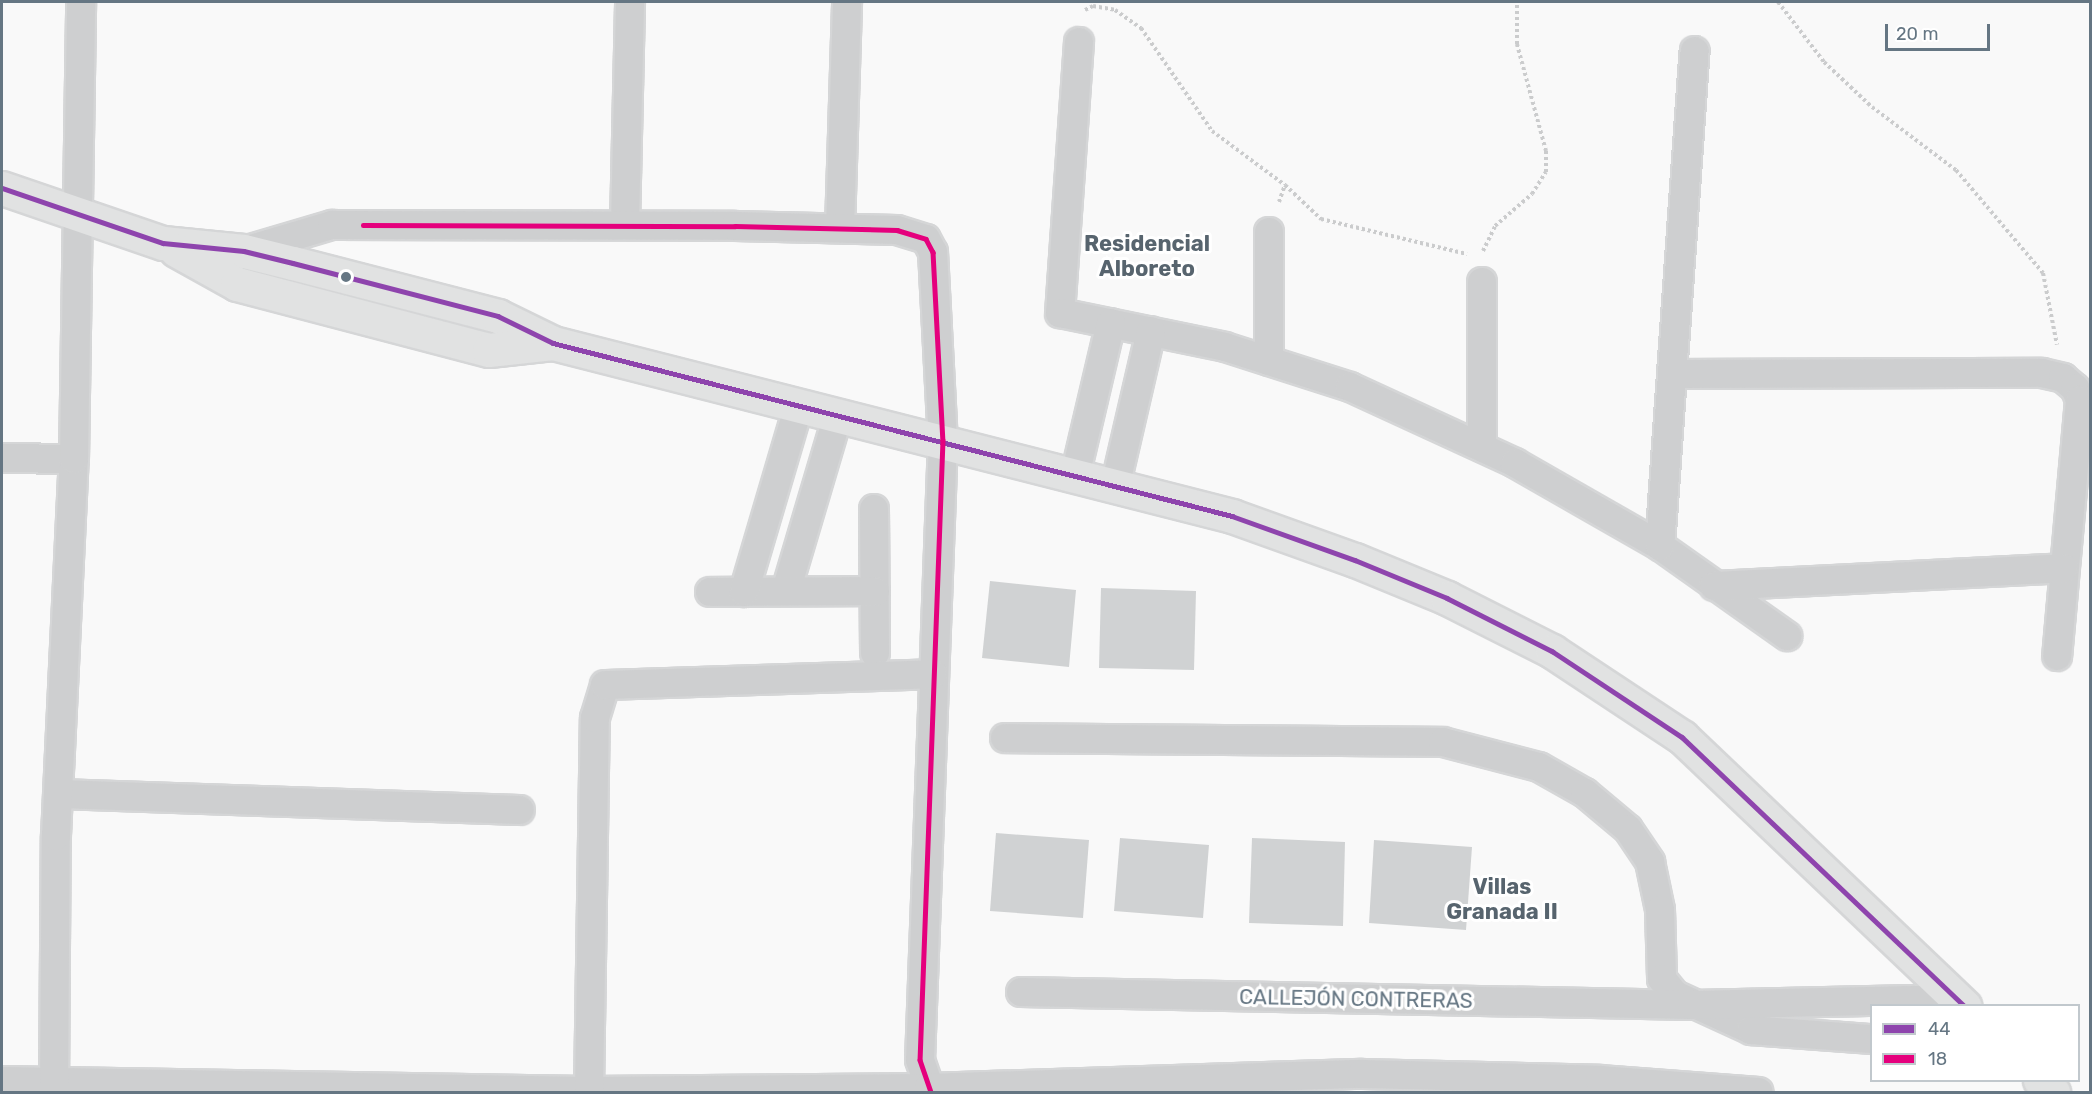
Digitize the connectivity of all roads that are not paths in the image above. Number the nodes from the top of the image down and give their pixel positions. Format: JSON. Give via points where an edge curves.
{"nodes":[{"id":1,"x":81,"y":2,"type":"edge"},
{"id":2,"x":630,"y":2,"type":"edge"},
{"id":3,"x":847,"y":2,"type":"edge"},
{"id":4,"x":1079,"y":42,"type":"road end"},
{"id":5,"x":1695,"y":51,"type":"dead end"},
{"id":6,"x":2,"y":188,"type":"edge"},
{"id":7,"x":77,"y":216,"type":"junction"},
{"id":8,"x":624,"y":225,"type":"junction"},
{"id":9,"x":840,"y":228,"type":"junction"},
{"id":10,"x":1269,"y":232,"type":"dead end"},
{"id":11,"x":164,"y":243,"type":"junction"},
{"id":12,"x":244,"y":251,"type":"junction"},
{"id":13,"x":1481,"y":270,"type":"road end"},
{"id":14,"x":1111,"y":324,"type":"junction"},
{"id":15,"x":1151,"y":332,"type":"junction"},
{"id":16,"x":553,"y":343,"type":"junction"},
{"id":17,"x":1269,"y":361,"type":"junction"},
{"id":18,"x":1672,"y":374,"type":"junction"},
{"id":19,"x":799,"y":405,"type":"junction"},
{"id":20,"x":838,"y":415,"type":"junction"},
{"id":21,"x":943,"y":440,"type":"junction"},
{"id":22,"x":1482,"y":447,"type":"junction"},
{"id":23,"x":2,"y":458,"type":"edge"},
{"id":24,"x":74,"y":459,"type":"junction"},
{"id":25,"x":1075,"y":476,"type":"junction"},
{"id":26,"x":1114,"y":487,"type":"junction"},
{"id":27,"x":874,"y":509,"type":"dead end"},
{"id":28,"x":1660,"y":546,"type":"junction"},
{"id":29,"x":2064,"y":568,"type":"junction"},
{"id":30,"x":1714,"y":586,"type":"junction"},
{"id":31,"x":786,"y":591,"type":"junction"},
{"id":32,"x":875,"y":591,"type":"junction"},
{"id":33,"x":710,"y":592,"type":"dead end"},
{"id":34,"x":744,"y":592,"type":"junction"},
{"id":35,"x":1787,"y":636,"type":"dead end"},
{"id":36,"x":875,"y":653,"type":"dead end"},
{"id":37,"x":2057,"y":656,"type":"dead end"},
{"id":38,"x":933,"y":675,"type":"junction"},
{"id":39,"x":1005,"y":738,"type":"dead end"},
{"id":40,"x":58,"y":794,"type":"junction"},
{"id":41,"x":520,"y":810,"type":"dead end"},
{"id":42,"x":1021,"y":992,"type":"dead end"},
{"id":43,"x":1960,"y":1002,"type":"edge"},
{"id":44,"x":1692,"y":1005,"type":"junction"},
{"id":45,"x":1870,"y":1039,"type":"edge"},
{"id":46,"x":2,"y":1080,"type":"edge"},
{"id":47,"x":54,"y":1086,"type":"edge"},
{"id":48,"x":930,"y":1090,"type":"edge"},
{"id":49,"x":589,"y":1091,"type":"edge"},
{"id":50,"x":1759,"y":1092,"type":"edge"}],
"edges":[{"from":1,"to":7,"type":"street"},
{"from":2,"to":8,"type":"street"},
{"from":3,"to":9,"type":"street"},
{"from":4,"to":14,"type":"street","via":[[1060,313]]},
{"from":5,"to":18,"type":"street"},
{"from":6,"to":7,"type":"main road"},
{"from":7,"to":11,"type":"main road"},
{"from":7,"to":24,"type":"street"},
{"from":8,"to":9,"type":"street"},
{"from":8,"to":12,"type":"street","via":[[332,225]]},
{"from":9,"to":21,"type":"street","via":[[914,233],[926,239],[933,252]]},
{"from":10,"to":17,"type":"street"},
{"from":11,"to":12,"type":"main road"},
{"from":11,"to":16,"type":"main road","via":[[237,284],[489,350]]},
{"from":12,"to":16,"type":"main road","via":[[498,316]]},
{"from":13,"to":22,"type":"street"},
{"from":14,"to":15,"type":"street"},
{"from":14,"to":25,"type":"street"},
{"from":15,"to":17,"type":"street","via":[[1225,346]]},
{"from":15,"to":26,"type":"street"},
{"from":16,"to":19,"type":"main road"},
{"from":17,"to":22,"type":"street","via":[[1350,387]]},
{"from":18,"to":28,"type":"street"},
{"from":18,"to":29,"type":"street","via":[[2043,373],[2063,378],[2075,388],[2080,400]]},
{"from":19,"to":20,"type":"main road"},
{"from":19,"to":34,"type":"street"},
{"from":20,"to":21,"type":"main road"},
{"from":20,"to":31,"type":"street"},
{"from":21,"to":25,"type":"main road"},
{"from":21,"to":38,"type":"street"},
{"from":22,"to":28,"type":"street"},
{"from":23,"to":24,"type":"street"},
{"from":24,"to":40,"type":"street"},
{"from":25,"to":26,"type":"main road"},
{"from":26,"to":43,"type":"main road","via":[[1232,516],[1355,560],[1447,598],[1552,651],[1682,737]]},
{"from":27,"to":32,"type":"street"},
{"from":28,"to":30,"type":"street"},
{"from":29,"to":30,"type":"street"},
{"from":29,"to":37,"type":"street"},
{"from":30,"to":35,"type":"street"},
{"from":31,"to":32,"type":"street"},
{"from":31,"to":34,"type":"street"},
{"from":32,"to":36,"type":"street"},
{"from":33,"to":34,"type":"street"},
{"from":38,"to":48,"type":"street","via":[[920,1060]]},
{"from":38,"to":49,"type":"street","via":[[605,685],[595,718]]},
{"from":39,"to":44,"type":"street","via":[[1443,742],[1539,767],[1585,793],[1628,828],[1650,862],[1660,910],[1662,979],[1675,995]]},
{"from":40,"to":41,"type":"street"},
{"from":40,"to":47,"type":"street"},
{"from":42,"to":44,"type":"street","name":"CALLEJÓN CONTRERAS"},
{"from":43,"to":44,"type":"street","name":"CALLEJÓN CONTRERAS"},
{"from":44,"to":45,"type":"street","name":"CALLEJÓN CONTRERAS","via":[[1751,1030]]},
{"from":46,"to":47,"type":"street"},
{"from":47,"to":49,"type":"street"},
{"from":48,"to":49,"type":"street"},
{"from":48,"to":50,"type":"street","via":[[1362,1074],[1600,1080]]}]}
